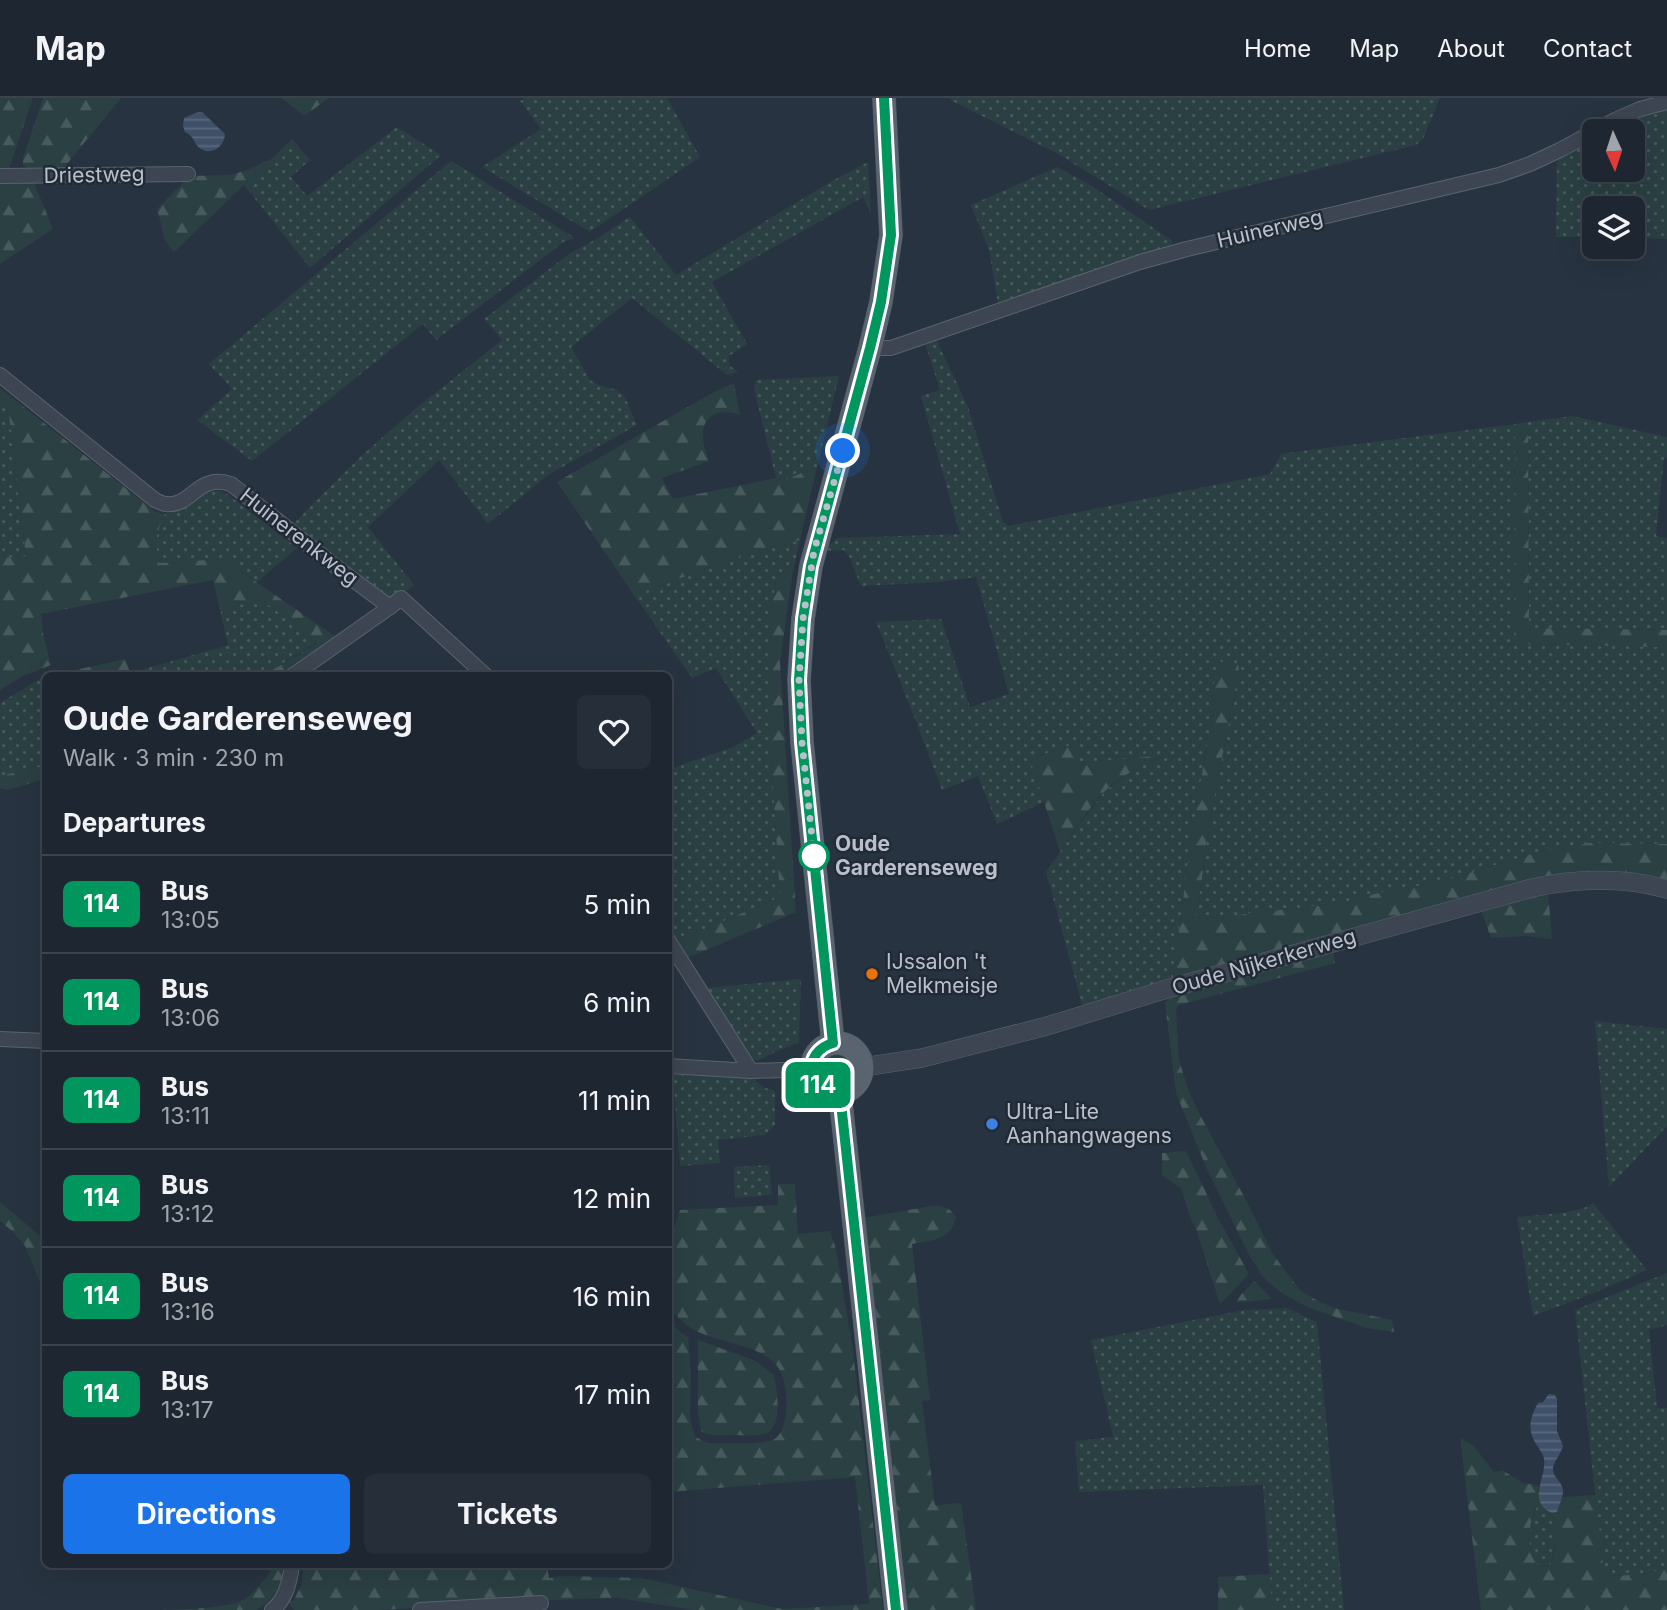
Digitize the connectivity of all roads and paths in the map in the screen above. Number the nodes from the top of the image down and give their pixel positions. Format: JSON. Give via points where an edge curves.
{"nodes":[{"id":1,"x":884,"y":98,"type":"edge"},
{"id":2,"x":1667,"y":102,"type":"edge"},
{"id":3,"x":188,"y":174,"type":"dead end"},
{"id":4,"x":0,"y":176,"type":"edge"},
{"id":5,"x":864,"y":355,"type":"junction"},
{"id":6,"x":0,"y":375,"type":"edge"},
{"id":7,"x":390,"y":607,"type":"junction"},
{"id":8,"x":298,"y":672,"type":"edge"},
{"id":9,"x":482,"y":672,"type":"edge"},
{"id":10,"x":1667,"y":889,"type":"edge"},
{"id":11,"x":672,"y":946,"type":"edge"},
{"id":12,"x":0,"y":1039,"type":"edge"},
{"id":13,"x":42,"y":1041,"type":"edge"},
{"id":14,"x":833,"y":1043,"type":"junction"},
{"id":15,"x":672,"y":1066,"type":"edge"},
{"id":16,"x":863,"y":1067,"type":"junction"},
{"id":17,"x":812,"y":1069,"type":"junction"},
{"id":18,"x":751,"y":1071,"type":"junction"},
{"id":19,"x":840,"y":1094,"type":"junction"},
{"id":20,"x":291,"y":1568,"type":"edge"},
{"id":21,"x":541,"y":1603,"type":"dead end"},
{"id":22,"x":277,"y":1609,"type":"edge"},
{"id":23,"x":420,"y":1610,"type":"edge"},
{"id":24,"x":896,"y":1610,"type":"edge"}],
"edges":[{"from":1,"to":5,"type":"main road","via":[[891,235],[881,302]]},
{"from":2,"to":5,"type":"street","name":"Huinerweg","via":[[1628,114],[1550,155],[1499,175],[1175,252]]},
{"from":3,"to":4,"type":"street","name":"Driestweg"},
{"from":5,"to":14,"type":"main road","via":[[811,566],[799,680]]},
{"from":6,"to":7,"type":"street","name":"Huinerenkweg","via":[[155,500],[168,505],[209,481],[231,484]]},
{"from":7,"to":8,"type":"street"},
{"from":7,"to":9,"type":"street","name":"Huinerenkweg","via":[[401,598]]},
{"from":10,"to":16,"type":"street","name":"Oude Nijkerkerweg","via":[[1602,881],[1542,886],[1047,1026],[922,1058]]},
{"from":11,"to":18,"type":"street"},
{"from":12,"to":13,"type":"street"},
{"from":14,"to":16,"type":"main road","via":[[851,1047]]},
{"from":14,"to":17,"type":"main road","via":[[818,1052]]},
{"from":15,"to":18,"type":"street"},
{"from":16,"to":19,"type":"main road","via":[[855,1087]]},
{"from":17,"to":18,"type":"street"},
{"from":17,"to":19,"type":"main road","via":[[824,1090]]},
{"from":19,"to":24,"type":"main road"},
{"from":20,"to":22,"type":"street"},
{"from":21,"to":23,"type":"street"}]}
